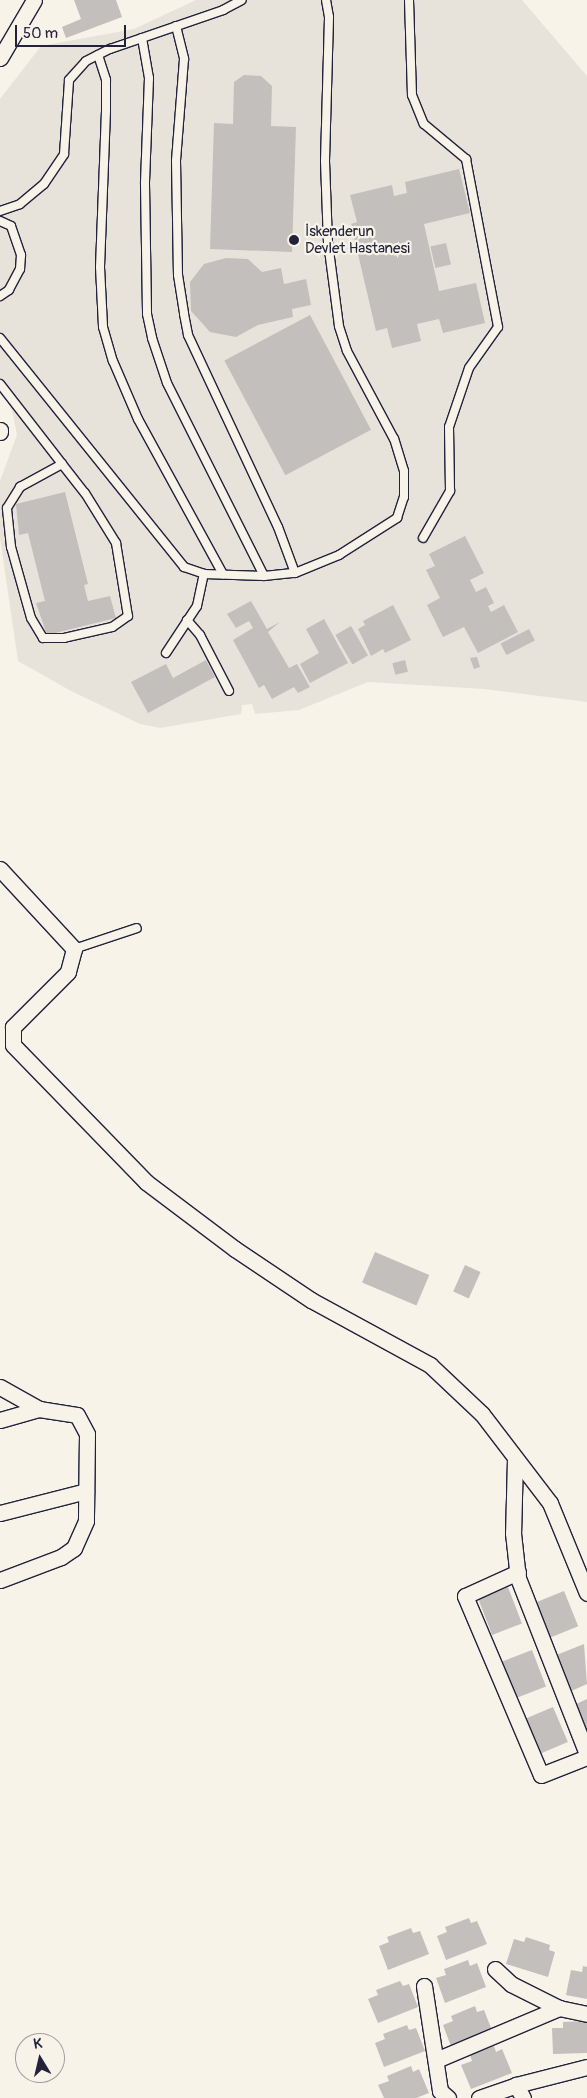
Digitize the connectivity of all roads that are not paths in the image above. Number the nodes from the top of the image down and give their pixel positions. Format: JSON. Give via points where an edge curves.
{"nodes":[{"id":1,"x":34,"y":0,"type":"edge"},
{"id":2,"x":242,"y":0,"type":"edge"},
{"id":3,"x":326,"y":0,"type":"edge"},
{"id":4,"x":409,"y":0,"type":"edge"},
{"id":5,"x":176,"y":26,"type":"junction"},
{"id":6,"x":142,"y":38,"type":"junction"},
{"id":7,"x":98,"y":55,"type":"junction"},
{"id":8,"x":0,"y":58,"type":"edge"},
{"id":9,"x":0,"y":211,"type":"edge"},
{"id":10,"x":0,"y":221,"type":"edge"},
{"id":11,"x":0,"y":296,"type":"edge"},
{"id":12,"x":0,"y":338,"type":"edge"},
{"id":13,"x":0,"y":384,"type":"edge"},
{"id":14,"x":62,"y":464,"type":"junction"},
{"id":15,"x":423,"y":538,"type":"dead end"},
{"id":16,"x":295,"y":572,"type":"junction"},
{"id":17,"x":204,"y":574,"type":"junction"},
{"id":18,"x":222,"y":574,"type":"junction"},
{"id":19,"x":264,"y":576,"type":"junction"},
{"id":20,"x":188,"y":620,"type":"junction"},
{"id":21,"x":166,"y":653,"type":"dead end"},
{"id":22,"x":229,"y":691,"type":"dead end"},
{"id":23,"x":0,"y":869,"type":"edge"},
{"id":24,"x":137,"y":928,"type":"dead end"},
{"id":25,"x":74,"y":949,"type":"junction"},
{"id":26,"x":0,"y":1387,"type":"edge"},
{"id":27,"x":39,"y":1409,"type":"junction"},
{"id":28,"x":0,"y":1420,"type":"edge"},
{"id":29,"x":515,"y":1459,"type":"junction"},
{"id":30,"x":86,"y":1491,"type":"junction"},
{"id":31,"x":0,"y":1513,"type":"edge"},
{"id":32,"x":581,"y":1563,"type":"edge"},
{"id":33,"x":518,"y":1572,"type":"junction"},
{"id":34,"x":0,"y":1580,"type":"edge"},
{"id":35,"x":587,"y":1593,"type":"edge"},
{"id":36,"x":587,"y":1756,"type":"edge"},
{"id":37,"x":495,"y":1969,"type":"dead end"},
{"id":38,"x":424,"y":1986,"type":"dead end"},
{"id":39,"x":559,"y":2008,"type":"junction"},
{"id":40,"x":587,"y":2014,"type":"edge"},
{"id":41,"x":436,"y":2060,"type":"junction"},
{"id":42,"x":587,"y":2067,"type":"edge"},
{"id":43,"x":519,"y":2092,"type":"edge"},
{"id":44,"x":448,"y":2098,"type":"edge"},
{"id":45,"x":479,"y":2098,"type":"edge"}],
"edges":[{"from":1,"to":8,"type":"street"},
{"from":2,"to":5,"type":"lane"},
{"from":3,"to":16,"type":"lane","via":[[329,17],[325,161],[328,243],[339,326],[347,351],[394,439],[404,471],[404,497],[397,518],[381,530],[339,555]]},
{"from":4,"to":15,"type":"lane","via":[[412,95],[424,124],[466,159],[498,327],[470,368],[449,428],[450,491]]},
{"from":5,"to":6,"type":"lane"},
{"from":5,"to":16,"type":"lane","via":[[184,59],[176,161],[178,275],[188,335],[278,527]]},
{"from":6,"to":7,"type":"lane"},
{"from":6,"to":19,"type":"lane","via":[[149,78],[146,314],[167,384]]},
{"from":7,"to":9,"type":"lane","via":[[86,61],[69,80],[64,154],[44,184],[20,204]]},
{"from":7,"to":18,"type":"lane","via":[[106,80],[100,267],[103,328],[113,361],[138,419]]},
{"from":10,"to":11,"type":"lane","via":[[11,226],[21,255],[20,269],[9,290]]},
{"from":12,"to":17,"type":"lane","via":[[184,567]]},
{"from":13,"to":14,"type":"lane"},
{"from":14,"to":14,"type":"lane","via":[[116,543],[128,616],[112,628],[64,638],[43,638],[31,618],[11,547],[7,508],[20,487]]},
{"from":16,"to":19,"type":"lane"},
{"from":17,"to":18,"type":"lane"},
{"from":17,"to":20,"type":"lane","via":[[197,606]]},
{"from":18,"to":19,"type":"lane"},
{"from":20,"to":21,"type":"lane"},
{"from":20,"to":22,"type":"lane","via":[[200,635]]},
{"from":23,"to":25,"type":"street"},
{"from":24,"to":25,"type":"lane"},
{"from":25,"to":29,"type":"street","via":[[68,972],[13,1027],[14,1045],[146,1182],[235,1249],[311,1300],[430,1365],[482,1414]]},
{"from":26,"to":27,"type":"street"},
{"from":27,"to":28,"type":"street"},
{"from":27,"to":30,"type":"street","via":[[77,1415],[87,1434]]},
{"from":29,"to":32,"type":"street","via":[[550,1503]]},
{"from":29,"to":33,"type":"street","via":[[513,1533]]},
{"from":30,"to":31,"type":"street"},
{"from":30,"to":34,"type":"street","via":[[86,1521],[74,1548],[61,1557]]},
{"from":32,"to":35,"type":"street"},
{"from":33,"to":36,"type":"street"},
{"from":33,"to":36,"type":"street","via":[[465,1596],[541,1775]]},
{"from":37,"to":39,"type":"street","via":[[511,1984]]},
{"from":38,"to":41,"type":"street"},
{"from":39,"to":40,"type":"street"},
{"from":39,"to":41,"type":"street"},
{"from":41,"to":44,"type":"street","via":[[440,2091]]},
{"from":42,"to":43,"type":"street"},
{"from":43,"to":45,"type":"street"}]}
